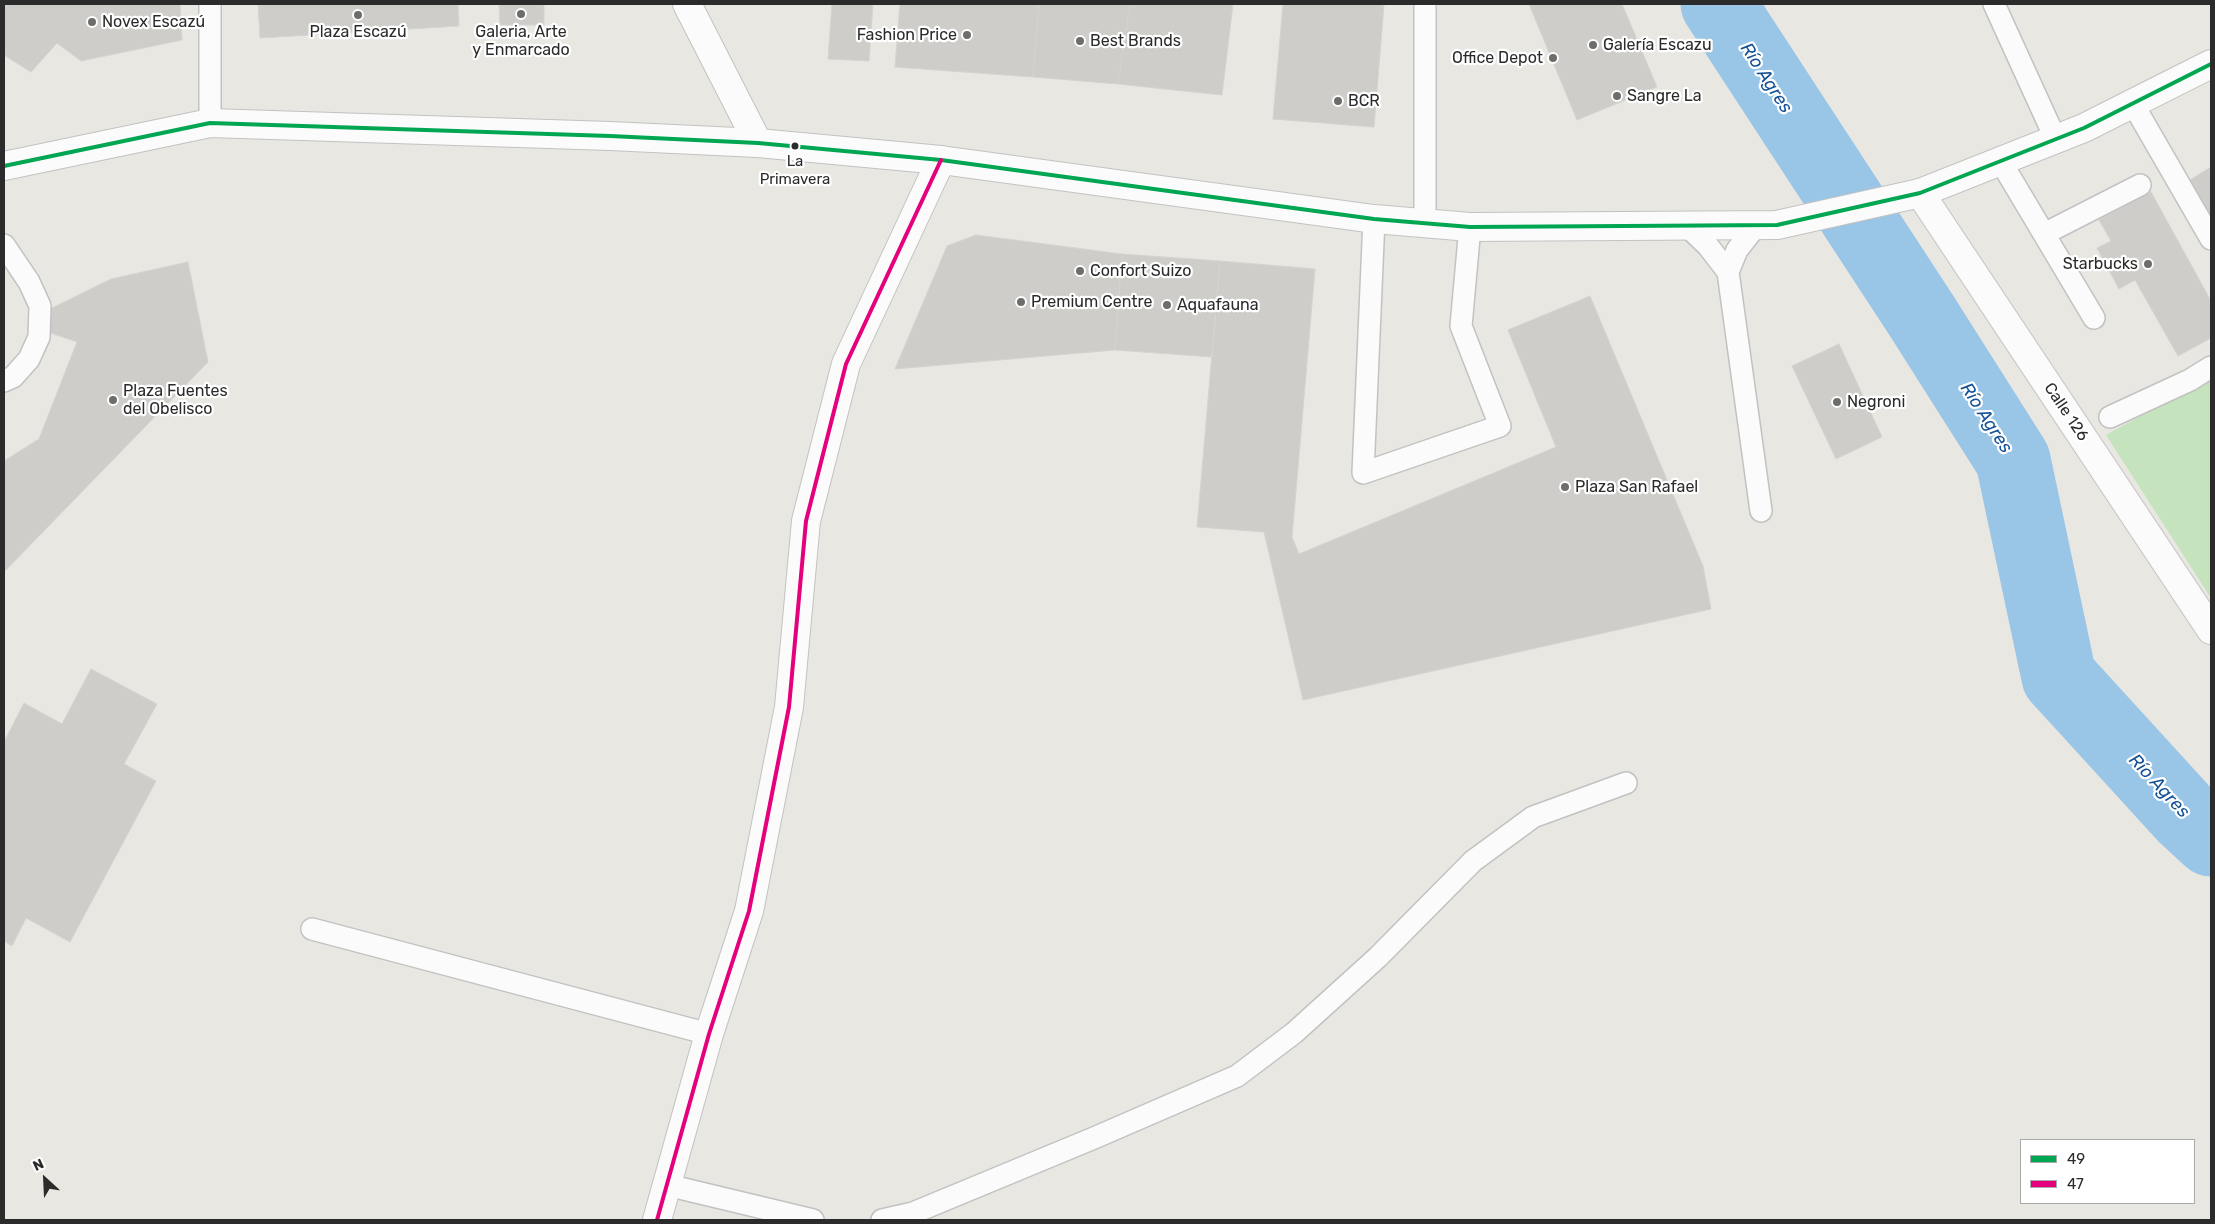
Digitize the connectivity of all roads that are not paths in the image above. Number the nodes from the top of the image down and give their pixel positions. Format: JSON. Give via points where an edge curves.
{"nodes":[{"id":1,"x":210,"y":4,"type":"edge"},
{"id":2,"x":687,"y":4,"type":"edge"},
{"id":3,"x":1425,"y":4,"type":"edge"},
{"id":4,"x":1994,"y":4,"type":"edge"},
{"id":5,"x":2211,"y":64,"type":"edge"},
{"id":6,"x":2133,"y":104,"type":"junction"},
{"id":7,"x":210,"y":124,"type":"junction"},
{"id":8,"x":2056,"y":140,"type":"junction"},
{"id":9,"x":758,"y":143,"type":"junction"},
{"id":10,"x":941,"y":160,"type":"junction"},
{"id":11,"x":2001,"y":162,"type":"junction"},
{"id":12,"x":4,"y":166,"type":"edge"},
{"id":13,"x":2140,"y":185,"type":"dead end"},
{"id":14,"x":1920,"y":193,"type":"junction"},
{"id":15,"x":1374,"y":219,"type":"junction"},
{"id":16,"x":1425,"y":224,"type":"junction"},
{"id":17,"x":1687,"y":226,"type":"junction"},
{"id":18,"x":1766,"y":226,"type":"junction"},
{"id":19,"x":1470,"y":227,"type":"junction"},
{"id":20,"x":2044,"y":234,"type":"junction"},
{"id":21,"x":2211,"y":239,"type":"edge"},
{"id":22,"x":4,"y":245,"type":"edge"},
{"id":23,"x":1728,"y":272,"type":"junction"},
{"id":24,"x":2094,"y":318,"type":"dead end"},
{"id":25,"x":2211,"y":368,"type":"edge"},
{"id":26,"x":4,"y":381,"type":"edge"},
{"id":27,"x":2110,"y":417,"type":"dead end"},
{"id":28,"x":1761,"y":511,"type":"dead end"},
{"id":29,"x":2211,"y":630,"type":"edge"},
{"id":30,"x":1626,"y":783,"type":"dead end"},
{"id":31,"x":312,"y":929,"type":"dead end"},
{"id":32,"x":709,"y":1034,"type":"junction"},
{"id":33,"x":667,"y":1185,"type":"junction"},
{"id":34,"x":657,"y":1220,"type":"edge"},
{"id":35,"x":813,"y":1220,"type":"edge"},
{"id":36,"x":882,"y":1220,"type":"edge"}],
"edges":[{"from":1,"to":7,"type":"lane"},
{"from":2,"to":9,"type":"main road"},
{"from":3,"to":16,"type":"lane"},
{"from":4,"to":8,"type":"lane"},
{"from":5,"to":6,"type":"main road"},
{"from":6,"to":8,"type":"main road"},
{"from":6,"to":21,"type":"lane"},
{"from":7,"to":9,"type":"main road"},
{"from":7,"to":12,"type":"main road"},
{"from":8,"to":11,"type":"main road"},
{"from":9,"to":10,"type":"main road"},
{"from":10,"to":15,"type":"main road"},
{"from":10,"to":32,"type":"main road","via":[[846,364],[806,521],[789,707],[749,911]]},
{"from":11,"to":14,"type":"main road"},
{"from":11,"to":20,"type":"lane"},
{"from":13,"to":20,"type":"lane"},
{"from":14,"to":18,"type":"main road"},
{"from":14,"to":29,"type":"main road","name":"Calle 126"},
{"from":15,"to":16,"type":"main road"},
{"from":15,"to":19,"type":"lane","via":[[1363,473],[1500,426],[1461,326]]},
{"from":16,"to":19,"type":"main road"},
{"from":17,"to":18,"type":"main road"},
{"from":17,"to":19,"type":"main road"},
{"from":17,"to":23,"type":"lane"},
{"from":18,"to":23,"type":"lane","via":[[1738,250]]},
{"from":20,"to":24,"type":"lane"},
{"from":22,"to":26,"type":"lane","via":[[29,282],[40,306],[39,337],[29,359],[13,377]]},
{"from":23,"to":28,"type":"lane"},
{"from":25,"to":27,"type":"lane"},
{"from":30,"to":36,"type":"lane","via":[[1534,817],[1473,861],[1378,957],[1294,1033],[1237,1076],[922,1209]]},
{"from":31,"to":32,"type":"lane"},
{"from":32,"to":33,"type":"main road"},
{"from":33,"to":34,"type":"main road"},
{"from":33,"to":35,"type":"lane"}]}
